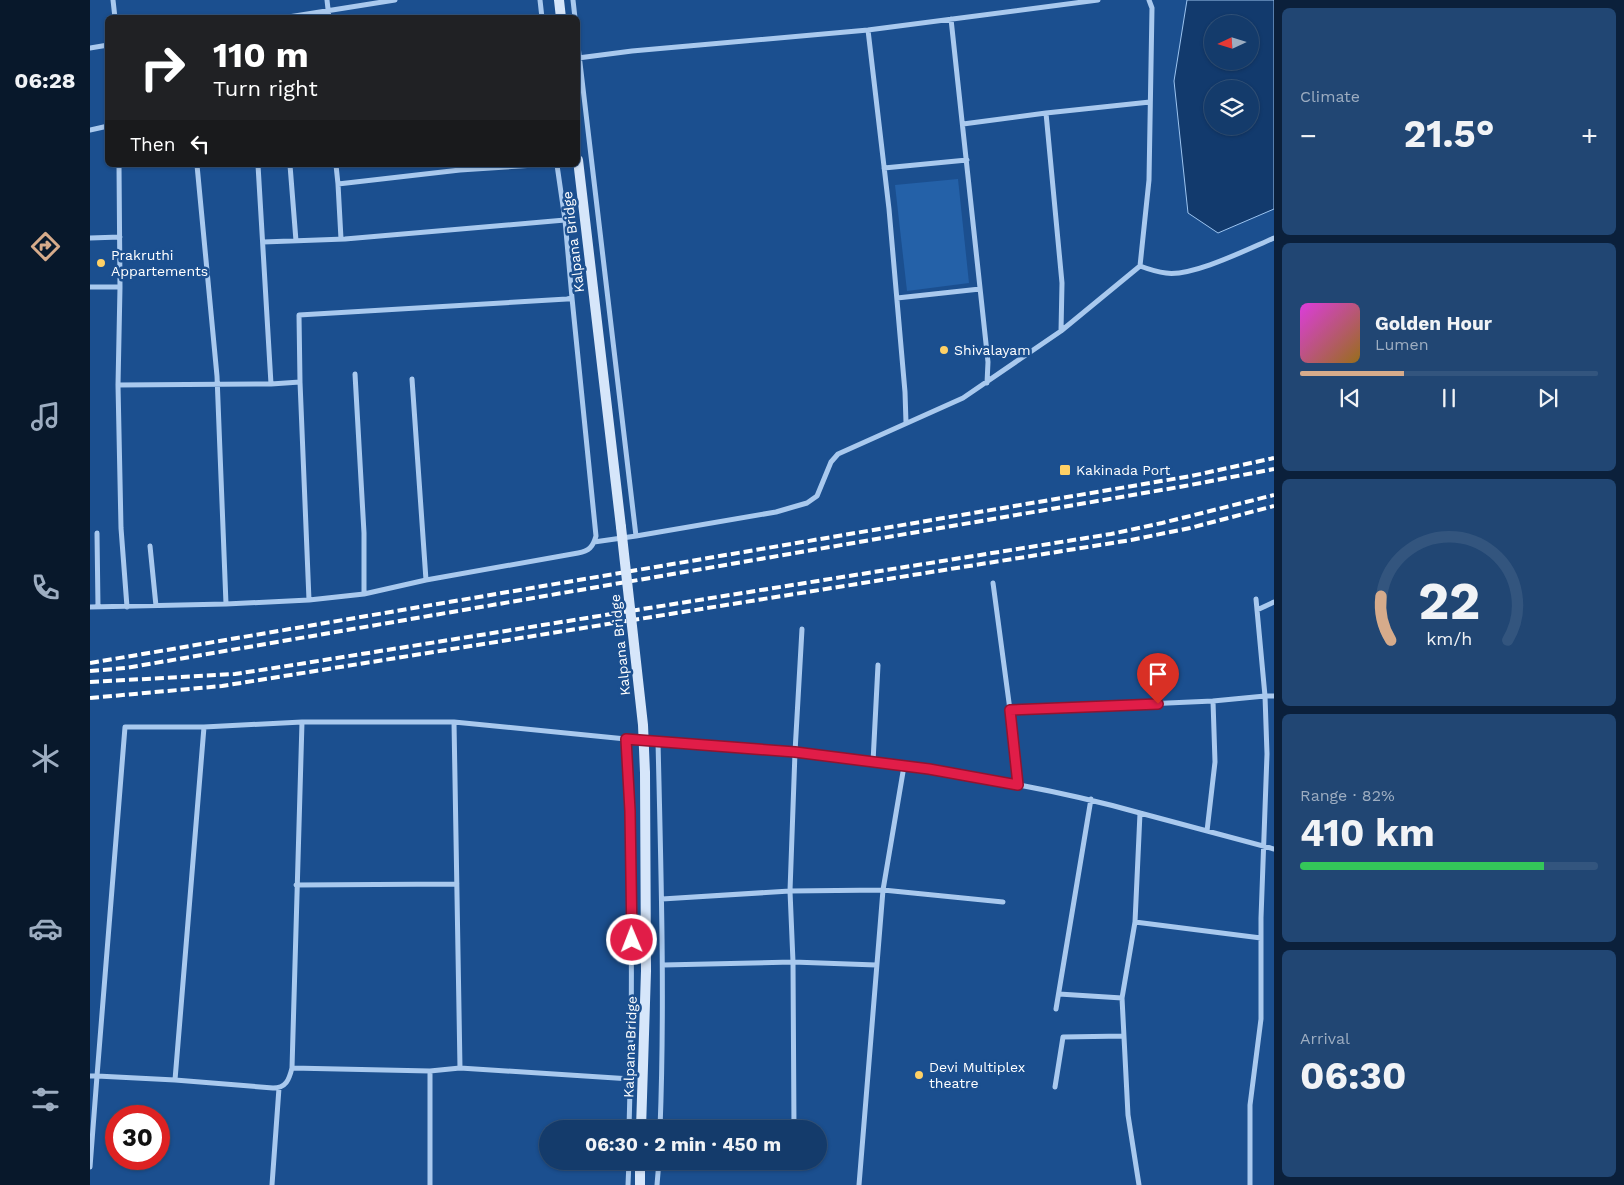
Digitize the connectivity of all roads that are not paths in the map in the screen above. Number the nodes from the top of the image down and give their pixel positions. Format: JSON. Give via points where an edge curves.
{"nodes":[{"id":1,"x":113,"y":0,"type":"edge"},
{"id":2,"x":327,"y":0,"type":"edge"},
{"id":3,"x":395,"y":0,"type":"edge"},
{"id":4,"x":540,"y":0,"type":"edge"},
{"id":5,"x":558,"y":0,"type":"edge"},
{"id":6,"x":573,"y":0,"type":"edge"},
{"id":7,"x":1098,"y":0,"type":"edge"},
{"id":8,"x":1149,"y":0,"type":"edge"},
{"id":9,"x":328,"y":10,"type":"junction"},
{"id":10,"x":115,"y":15,"type":"edge"},
{"id":11,"x":299,"y":15,"type":"edge"},
{"id":12,"x":329,"y":15,"type":"edge"},
{"id":13,"x":542,"y":15,"type":"edge"},
{"id":14,"x":560,"y":15,"type":"edge"},
{"id":15,"x":574,"y":15,"type":"edge"},
{"id":16,"x":951,"y":19,"type":"junction"},
{"id":17,"x":868,"y":30,"type":"junction"},
{"id":18,"x":105,"y":46,"type":"edge"},
{"id":19,"x":90,"y":48,"type":"edge"},
{"id":20,"x":580,"y":58,"type":"edge"},
{"id":21,"x":580,"y":74,"type":"edge"},
{"id":22,"x":1150,"y":102,"type":"junction"},
{"id":23,"x":1046,"y":113,"type":"junction"},
{"id":24,"x":963,"y":124,"type":"junction"},
{"id":25,"x":105,"y":127,"type":"edge"},
{"id":26,"x":90,"y":130,"type":"edge"},
{"id":27,"x":967,"y":160,"type":"junction"},
{"id":28,"x":119,"y":167,"type":"edge"},
{"id":29,"x":197,"y":167,"type":"edge"},
{"id":30,"x":258,"y":167,"type":"edge"},
{"id":31,"x":290,"y":167,"type":"edge"},
{"id":32,"x":336,"y":167,"type":"edge"},
{"id":33,"x":505,"y":167,"type":"edge"},
{"id":34,"x":557,"y":167,"type":"edge"},
{"id":35,"x":579,"y":167,"type":"edge"},
{"id":36,"x":884,"y":168,"type":"junction"},
{"id":37,"x":338,"y":184,"type":"junction"},
{"id":38,"x":565,"y":220,"type":"junction"},
{"id":39,"x":120,"y":237,"type":"junction"},
{"id":40,"x":90,"y":238,"type":"edge"},
{"id":41,"x":1274,"y":238,"type":"edge"},
{"id":42,"x":341,"y":239,"type":"junction"},
{"id":43,"x":296,"y":241,"type":"junction"},
{"id":44,"x":263,"y":242,"type":"junction"},
{"id":45,"x":1140,"y":266,"type":"junction"},
{"id":46,"x":90,"y":287,"type":"edge"},
{"id":47,"x":120,"y":287,"type":"junction"},
{"id":48,"x":980,"y":289,"type":"junction"},
{"id":49,"x":572,"y":298,"type":"junction"},
{"id":50,"x":897,"y":298,"type":"junction"},
{"id":51,"x":1061,"y":331,"type":"junction"},
{"id":52,"x":355,"y":374,"type":"dead end"},
{"id":53,"x":412,"y":379,"type":"dead end"},
{"id":54,"x":300,"y":382,"type":"junction"},
{"id":55,"x":987,"y":383,"type":"junction"},
{"id":56,"x":217,"y":384,"type":"junction"},
{"id":57,"x":271,"y":384,"type":"junction"},
{"id":58,"x":118,"y":385,"type":"junction"},
{"id":59,"x":906,"y":423,"type":"junction"},
{"id":60,"x":97,"y":533,"type":"dead end"},
{"id":61,"x":636,"y":536,"type":"junction"},
{"id":62,"x":594,"y":542,"type":"junction"},
{"id":63,"x":150,"y":546,"type":"dead end"},
{"id":64,"x":426,"y":580,"type":"junction"},
{"id":65,"x":993,"y":583,"type":"dead end"},
{"id":66,"x":364,"y":594,"type":"junction"},
{"id":67,"x":1256,"y":599,"type":"dead end"},
{"id":68,"x":309,"y":600,"type":"junction"},
{"id":69,"x":1274,"y":602,"type":"edge"},
{"id":70,"x":226,"y":604,"type":"junction"},
{"id":71,"x":156,"y":606,"type":"junction"},
{"id":72,"x":90,"y":607,"type":"edge"},
{"id":73,"x":98,"y":607,"type":"junction"},
{"id":74,"x":127,"y":607,"type":"junction"},
{"id":75,"x":1257,"y":610,"type":"junction"},
{"id":76,"x":802,"y":629,"type":"dead end"},
{"id":77,"x":878,"y":665,"type":"dead end"},
{"id":78,"x":1265,"y":696,"type":"junction"},
{"id":79,"x":1274,"y":696,"type":"edge"},
{"id":80,"x":1213,"y":701,"type":"junction"},
{"id":81,"x":1010,"y":710,"type":"junction"},
{"id":82,"x":302,"y":722,"type":"junction"},
{"id":83,"x":454,"y":722,"type":"junction"},
{"id":84,"x":204,"y":727,"type":"junction"},
{"id":85,"x":626,"y":739,"type":"junction"},
{"id":86,"x":658,"y":741,"type":"junction"},
{"id":87,"x":795,"y":752,"type":"junction"},
{"id":88,"x":873,"y":762,"type":"junction"},
{"id":89,"x":904,"y":766,"type":"junction"},
{"id":90,"x":1018,"y":785,"type":"junction"},
{"id":91,"x":1091,"y":799,"type":"junction"},
{"id":92,"x":1140,"y":814,"type":"junction"},
{"id":93,"x":1207,"y":831,"type":"junction"},
{"id":94,"x":1264,"y":847,"type":"junction"},
{"id":95,"x":1274,"y":849,"type":"edge"},
{"id":96,"x":457,"y":884,"type":"junction"},
{"id":97,"x":296,"y":885,"type":"junction"},
{"id":98,"x":883,"y":890,"type":"junction"},
{"id":99,"x":790,"y":891,"type":"junction"},
{"id":100,"x":662,"y":899,"type":"junction"},
{"id":101,"x":1003,"y":902,"type":"dead end"},
{"id":102,"x":1134,"y":922,"type":"junction"},
{"id":103,"x":1261,"y":938,"type":"junction"},
{"id":104,"x":793,"y":962,"type":"junction"},
{"id":105,"x":663,"y":965,"type":"junction"},
{"id":106,"x":876,"y":965,"type":"junction"},
{"id":107,"x":1058,"y":994,"type":"junction"},
{"id":108,"x":1122,"y":998,"type":"junction"},
{"id":109,"x":1056,"y":1009,"type":"dead end"},
{"id":110,"x":1124,"y":1036,"type":"junction"},
{"id":111,"x":292,"y":1068,"type":"junction"},
{"id":112,"x":460,"y":1068,"type":"junction"},
{"id":113,"x":430,"y":1071,"type":"junction"},
{"id":114,"x":90,"y":1076,"type":"edge"},
{"id":115,"x":97,"y":1076,"type":"junction"},
{"id":116,"x":631,"y":1079,"type":"junction"},
{"id":117,"x":175,"y":1080,"type":"junction"},
{"id":118,"x":1055,"y":1087,"type":"dead end"},
{"id":119,"x":279,"y":1088,"type":"junction"},
{"id":120,"x":629,"y":1120,"type":"edge"},
{"id":121,"x":641,"y":1120,"type":"edge"},
{"id":122,"x":660,"y":1120,"type":"edge"},
{"id":123,"x":794,"y":1120,"type":"edge"},
{"id":124,"x":90,"y":1167,"type":"edge"},
{"id":125,"x":629,"y":1170,"type":"edge"},
{"id":126,"x":640,"y":1170,"type":"edge"},
{"id":127,"x":658,"y":1170,"type":"edge"},
{"id":128,"x":272,"y":1185,"type":"edge"},
{"id":129,"x":430,"y":1185,"type":"edge"},
{"id":130,"x":628,"y":1185,"type":"edge"},
{"id":131,"x":640,"y":1185,"type":"edge"},
{"id":132,"x":658,"y":1185,"type":"edge"},
{"id":133,"x":859,"y":1185,"type":"edge"},
{"id":134,"x":1139,"y":1185,"type":"edge"},
{"id":135,"x":1250,"y":1185,"type":"edge"}],
"edges":[{"from":1,"to":10,"type":"street"},
{"from":2,"to":9,"type":"street"},
{"from":3,"to":9,"type":"street"},
{"from":4,"to":13,"type":"street"},
{"from":5,"to":14,"type":"main road"},
{"from":6,"to":15,"type":"street"},
{"from":7,"to":16,"type":"street"},
{"from":8,"to":22,"type":"street","via":[[1152,8]]},
{"from":9,"to":11,"type":"street"},
{"from":9,"to":12,"type":"street"},
{"from":16,"to":17,"type":"street"},
{"from":16,"to":24,"type":"street"},
{"from":17,"to":20,"type":"street"},
{"from":17,"to":36,"type":"street"},
{"from":18,"to":19,"type":"street"},
{"from":21,"to":61,"type":"street"},
{"from":22,"to":23,"type":"street"},
{"from":22,"to":45,"type":"street","via":[[1149,180]]},
{"from":23,"to":24,"type":"street"},
{"from":23,"to":51,"type":"street","via":[[1062,283]]},
{"from":24,"to":27,"type":"street"},
{"from":25,"to":26,"type":"street"},
{"from":27,"to":36,"type":"street"},
{"from":27,"to":48,"type":"street"},
{"from":28,"to":39,"type":"street"},
{"from":29,"to":56,"type":"street"},
{"from":30,"to":44,"type":"street"},
{"from":31,"to":43,"type":"street"},
{"from":32,"to":37,"type":"street"},
{"from":33,"to":37,"type":"street"},
{"from":34,"to":38,"type":"street"},
{"from":35,"to":121,"type":"main road","name":"Kalpana Bridge","bridge":true,"via":[[643,726],[646,971]]},
{"from":36,"to":50,"type":"street"},
{"from":37,"to":42,"type":"street"},
{"from":38,"to":42,"type":"street"},
{"from":38,"to":49,"type":"street"},
{"from":39,"to":40,"type":"street"},
{"from":39,"to":47,"type":"street"},
{"from":41,"to":45,"type":"street","via":[[1183,273],[1167,274]]},
{"from":42,"to":43,"type":"street"},
{"from":43,"to":44,"type":"street"},
{"from":44,"to":57,"type":"street"},
{"from":45,"to":51,"type":"street"},
{"from":46,"to":47,"type":"street"},
{"from":47,"to":58,"type":"street"},
{"from":48,"to":50,"type":"street"},
{"from":48,"to":55,"type":"street","via":[[988,362]]},
{"from":49,"to":54,"type":"street","via":[[299,315]]},
{"from":49,"to":62,"type":"street","via":[[596,536]]},
{"from":50,"to":59,"type":"street"},
{"from":51,"to":55,"type":"street"},
{"from":52,"to":66,"type":"street"},
{"from":53,"to":64,"type":"street"},
{"from":54,"to":57,"type":"street"},
{"from":54,"to":68,"type":"street"},
{"from":55,"to":59,"type":"street","via":[[963,398]]},
{"from":56,"to":57,"type":"street"},
{"from":56,"to":58,"type":"street"},
{"from":56,"to":70,"type":"street"},
{"from":58,"to":74,"type":"street","via":[[121,528]]},
{"from":59,"to":61,"type":"street","via":[[838,454],[831,462],[817,496],[807,503],[776,512]]},
{"from":60,"to":73,"type":"street"},
{"from":61,"to":62,"type":"street"},
{"from":62,"to":64,"type":"street","via":[[586,552]]},
{"from":63,"to":71,"type":"street"},
{"from":64,"to":66,"type":"street"},
{"from":65,"to":81,"type":"street"},
{"from":66,"to":68,"type":"street"},
{"from":67,"to":75,"type":"street"},
{"from":68,"to":70,"type":"street"},
{"from":69,"to":75,"type":"street"},
{"from":70,"to":71,"type":"street"},
{"from":71,"to":74,"type":"street"},
{"from":72,"to":73,"type":"street"},
{"from":73,"to":74,"type":"street"},
{"from":75,"to":78,"type":"street"},
{"from":76,"to":87,"type":"street"},
{"from":77,"to":88,"type":"street"},
{"from":78,"to":79,"type":"street"},
{"from":78,"to":80,"type":"street"},
{"from":78,"to":94,"type":"street"},
{"from":80,"to":81,"type":"street"},
{"from":80,"to":93,"type":"street","via":[[1215,762]]},
{"from":81,"to":90,"type":"street"},
{"from":82,"to":83,"type":"street"},
{"from":82,"to":84,"type":"street"},
{"from":82,"to":97,"type":"street"},
{"from":83,"to":85,"type":"street"},
{"from":83,"to":96,"type":"street"},
{"from":84,"to":115,"type":"street","via":[[125,727]]},
{"from":84,"to":117,"type":"street"},
{"from":85,"to":86,"type":"street"},
{"from":85,"to":116,"type":"street","via":[[630,811]]},
{"from":86,"to":87,"type":"street"},
{"from":86,"to":100,"type":"street"},
{"from":87,"to":88,"type":"street"},
{"from":87,"to":99,"type":"street"},
{"from":88,"to":89,"type":"street"},
{"from":89,"to":90,"type":"street"},
{"from":89,"to":98,"type":"street"},
{"from":90,"to":91,"type":"street"},
{"from":91,"to":92,"type":"street"},
{"from":91,"to":107,"type":"street"},
{"from":92,"to":93,"type":"street"},
{"from":92,"to":102,"type":"street"},
{"from":93,"to":94,"type":"street"},
{"from":94,"to":95,"type":"street"},
{"from":94,"to":103,"type":"street"},
{"from":96,"to":97,"type":"street"},
{"from":96,"to":112,"type":"street"},
{"from":97,"to":111,"type":"street"},
{"from":98,"to":99,"type":"street"},
{"from":98,"to":101,"type":"street"},
{"from":98,"to":106,"type":"street"},
{"from":99,"to":100,"type":"street"},
{"from":99,"to":104,"type":"street"},
{"from":100,"to":105,"type":"street"},
{"from":102,"to":103,"type":"street"},
{"from":102,"to":108,"type":"street"},
{"from":103,"to":135,"type":"street","via":[[1261,1019],[1250,1105]]},
{"from":104,"to":105,"type":"street"},
{"from":104,"to":106,"type":"street"},
{"from":104,"to":123,"type":"street"},
{"from":105,"to":122,"type":"street"},
{"from":106,"to":133,"type":"street"},
{"from":107,"to":108,"type":"street"},
{"from":107,"to":109,"type":"street"},
{"from":108,"to":110,"type":"street"},
{"from":110,"to":118,"type":"street","via":[[1062,1038]]},
{"from":110,"to":134,"type":"street","via":[[1128,1115]]},
{"from":111,"to":113,"type":"street"},
{"from":111,"to":119,"type":"street","via":[[289,1081]]},
{"from":112,"to":113,"type":"street"},
{"from":112,"to":116,"type":"street"},
{"from":113,"to":129,"type":"street"},
{"from":114,"to":115,"type":"street"},
{"from":115,"to":117,"type":"street"},
{"from":115,"to":124,"type":"street"},
{"from":116,"to":120,"type":"street"},
{"from":117,"to":119,"type":"street"},
{"from":119,"to":128,"type":"street"},
{"from":125,"to":130,"type":"street"},
{"from":126,"to":131,"type":"main road"},
{"from":127,"to":132,"type":"street"}]}
